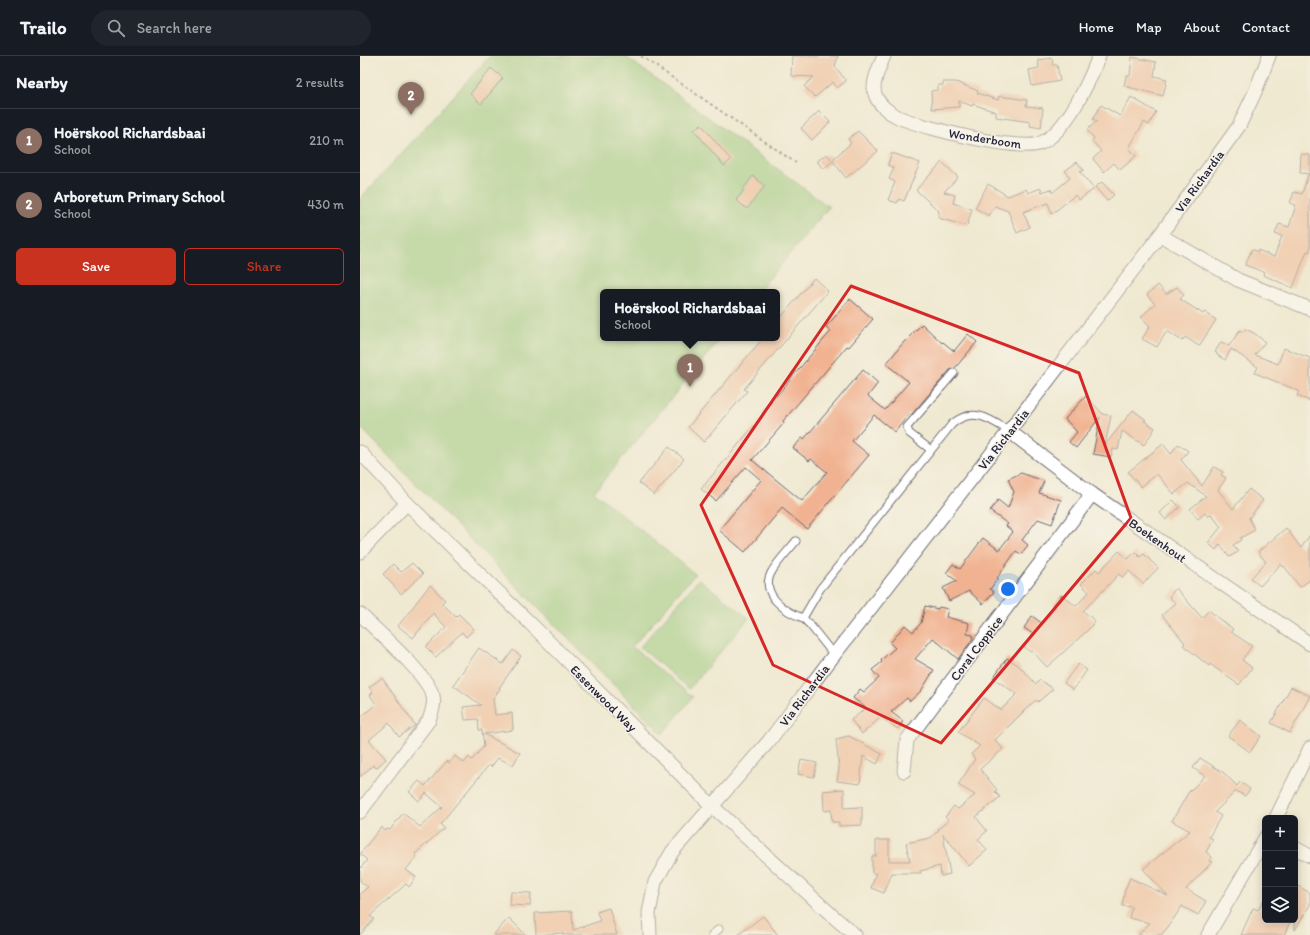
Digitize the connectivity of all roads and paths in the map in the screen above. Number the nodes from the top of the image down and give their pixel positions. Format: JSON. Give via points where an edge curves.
{"nodes":[{"id":1,"x":641,"y":56,"type":"edge"},
{"id":2,"x":884,"y":56,"type":"edge"},
{"id":3,"x":1099,"y":56,"type":"edge"},
{"id":4,"x":1269,"y":56,"type":"edge"},
{"id":5,"x":796,"y":162,"type":"dead end"},
{"id":6,"x":1160,"y":235,"type":"junction"},
{"id":7,"x":1310,"y":309,"type":"edge"},
{"id":8,"x":954,"y":373,"type":"dead end"},
{"id":9,"x":1009,"y":431,"type":"junction"},
{"id":10,"x":931,"y":450,"type":"junction"},
{"id":11,"x":360,"y":452,"type":"edge"},
{"id":12,"x":1092,"y":494,"type":"junction"},
{"id":13,"x":407,"y":503,"type":"junction"},
{"id":14,"x":796,"y":541,"type":"dead end"},
{"id":15,"x":360,"y":552,"type":"edge"},
{"id":16,"x":360,"y":614,"type":"edge"},
{"id":17,"x":803,"y":618,"type":"junction"},
{"id":18,"x":1310,"y":644,"type":"edge"},
{"id":19,"x":834,"y":655,"type":"junction"},
{"id":20,"x":1310,"y":748,"type":"edge"},
{"id":21,"x":904,"y":770,"type":"dead end"},
{"id":22,"x":712,"y":806,"type":"junction"},
{"id":23,"x":360,"y":812,"type":"edge"},
{"id":24,"x":1277,"y":815,"type":"edge"},
{"id":25,"x":1262,"y":843,"type":"edge"},
{"id":26,"x":1298,"y":850,"type":"edge"},
{"id":27,"x":1310,"y":856,"type":"edge"},
{"id":28,"x":719,"y":929,"type":"dead end"},
{"id":29,"x":650,"y":935,"type":"edge"},
{"id":30,"x":712,"y":935,"type":"edge"},
{"id":31,"x":855,"y":935,"type":"edge"},
{"id":32,"x":1208,"y":935,"type":"edge"}],
"edges":[{"from":1,"to":5,"type":"path"},
{"from":2,"to":3,"type":"street","name":"Wonderboom","via":[[874,93],[882,105],[897,116],[945,132],[1024,145],[1040,144],[1062,125],[1074,108]]},
{"from":4,"to":6,"type":"street","name":"Via Richardia","via":[[1239,126]]},
{"from":6,"to":7,"type":"street","via":[[1238,280]]},
{"from":6,"to":9,"type":"street","name":"Via Richardia"},
{"from":8,"to":10,"type":"lane","via":[[907,428],[909,433]]},
{"from":9,"to":10,"type":"lane","via":[[994,421],[977,415],[965,415],[952,424]]},
{"from":9,"to":12,"type":"street","name":"Boekenhout"},
{"from":9,"to":19,"type":"street","name":"Via Richardia"},
{"from":10,"to":17,"type":"lane","via":[[820,589]]},
{"from":11,"to":13,"type":"street","name":"Essenwood Way"},
{"from":12,"to":18,"type":"street","name":"Boekenhout"},
{"from":12,"to":21,"type":"street","name":"Coral Coppice","via":[[907,740]]},
{"from":13,"to":15,"type":"street"},
{"from":13,"to":22,"type":"street","name":"Essenwood Way"},
{"from":14,"to":17,"type":"lane","via":[[771,572],[769,587],[781,606]]},
{"from":16,"to":23,"type":"street","via":[[428,685],[434,707],[429,720]]},
{"from":17,"to":19,"type":"lane"},
{"from":19,"to":22,"type":"street","name":"Via Richardia","via":[[769,741]]},
{"from":20,"to":24,"type":"street"},
{"from":22,"to":29,"type":"street","name":"Via Richardia","via":[[672,852],[655,882],[649,913]]},
{"from":22,"to":31,"type":"street","name":"Essenwood Way"},
{"from":25,"to":32,"type":"street"},
{"from":26,"to":27,"type":"street"},
{"from":28,"to":30,"type":"lane"}]}
